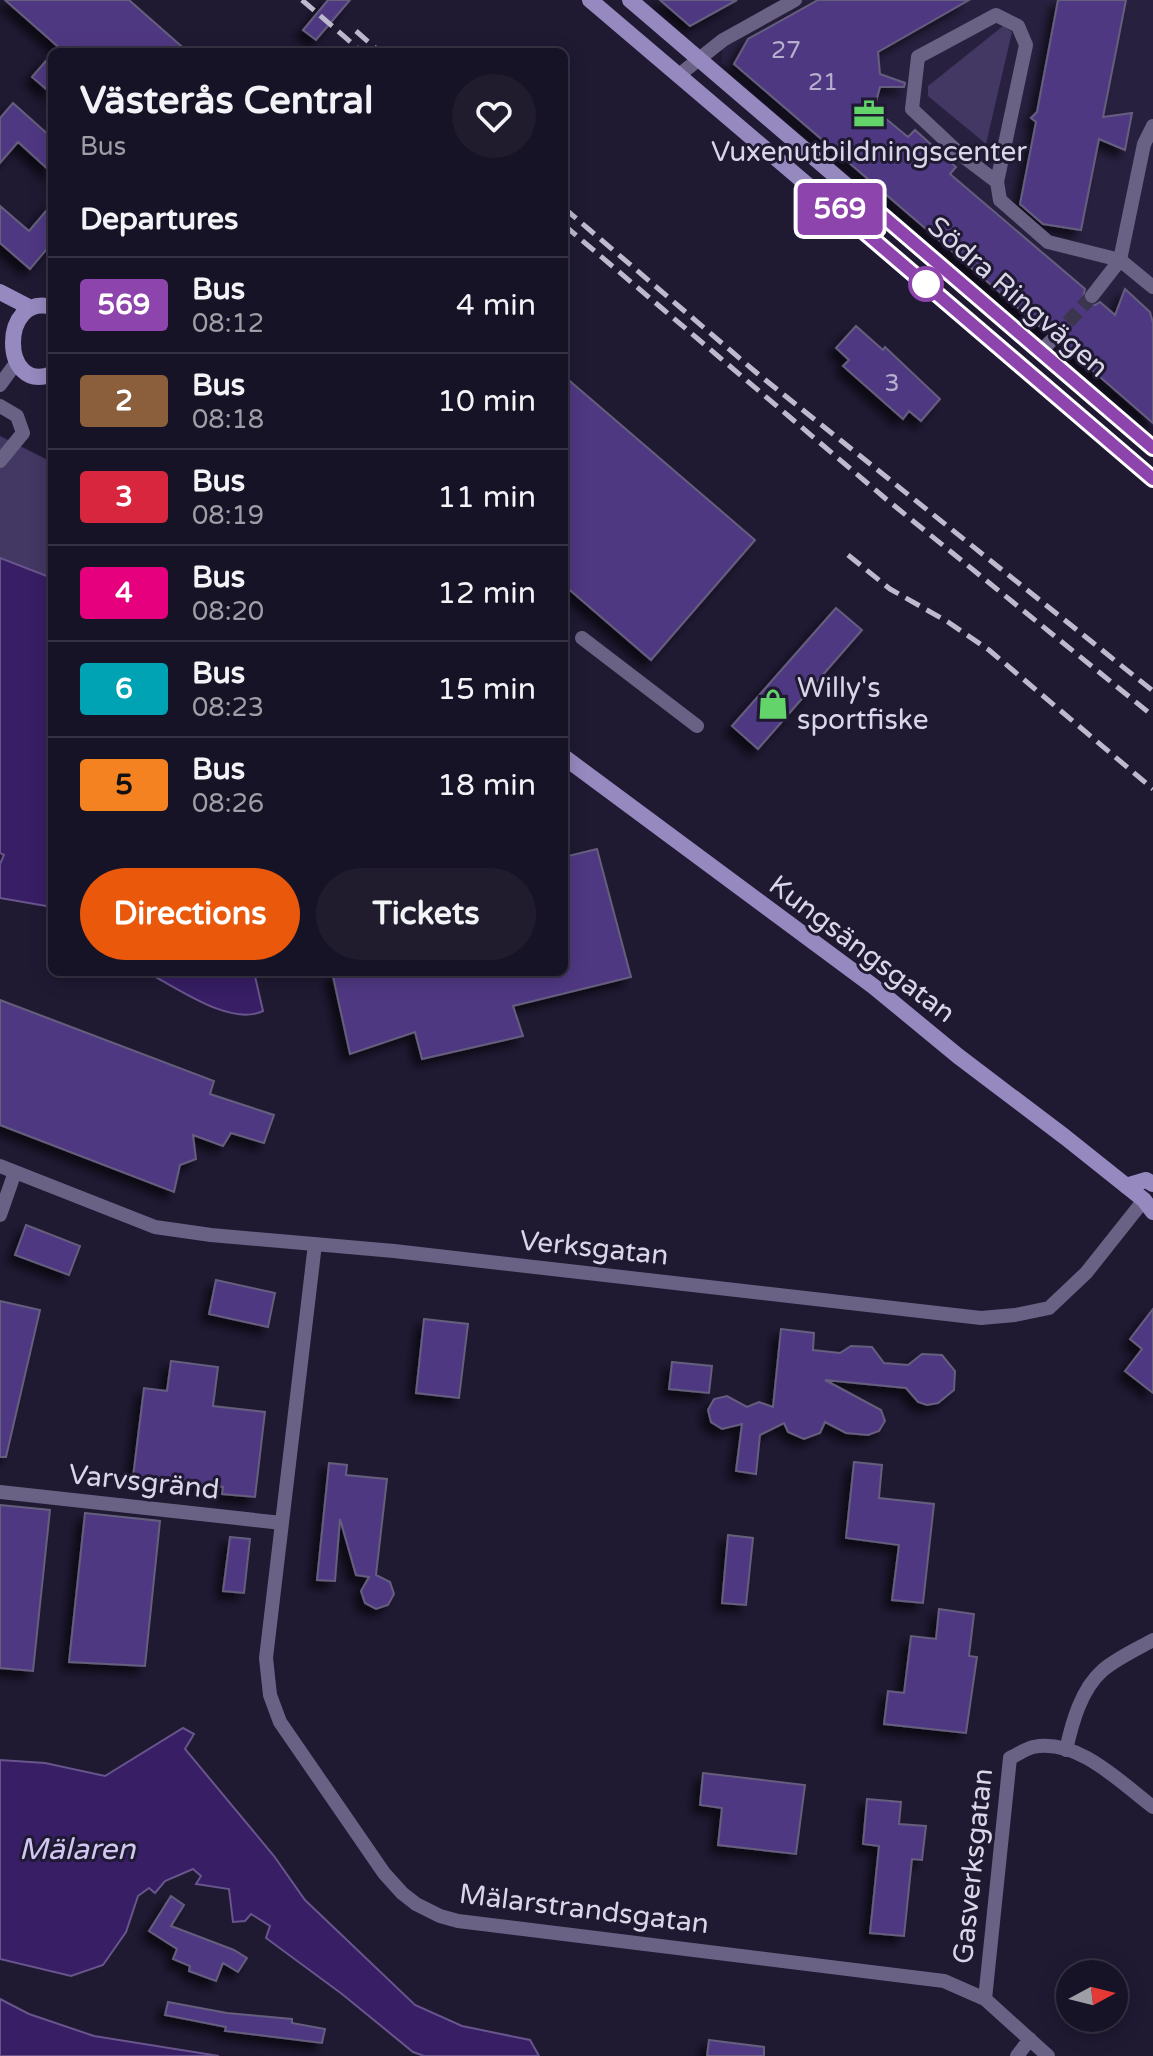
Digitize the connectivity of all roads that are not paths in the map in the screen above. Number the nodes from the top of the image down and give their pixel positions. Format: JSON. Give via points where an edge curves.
{"nodes":[{"id":1,"x":590,"y":0,"type":"edge"},
{"id":2,"x":630,"y":0,"type":"edge"},
{"id":3,"x":795,"y":0,"type":"edge"},
{"id":4,"x":698,"y":58,"type":"junction"},
{"id":5,"x":679,"y":75,"type":"junction"},
{"id":6,"x":1153,"y":126,"type":"edge"},
{"id":7,"x":997,"y":182,"type":"junction"},
{"id":8,"x":1120,"y":260,"type":"junction"},
{"id":9,"x":1153,"y":287,"type":"edge"},
{"id":10,"x":0,"y":292,"type":"edge"},
{"id":11,"x":1092,"y":296,"type":"tunnel mouth"},
{"id":12,"x":43,"y":304,"type":"edge"},
{"id":13,"x":0,"y":336,"type":"edge"},
{"id":14,"x":1054,"y":338,"type":"tunnel mouth"},
{"id":15,"x":1041,"y":351,"type":"junction"},
{"id":16,"x":13,"y":367,"type":"junction"},
{"id":17,"x":1028,"y":371,"type":"junction"},
{"id":18,"x":48,"y":376,"type":"edge"},
{"id":19,"x":0,"y":385,"type":"edge"},
{"id":20,"x":0,"y":406,"type":"edge"},
{"id":21,"x":1153,"y":448,"type":"edge"},
{"id":22,"x":0,"y":461,"type":"edge"},
{"id":23,"x":1153,"y":479,"type":"edge"},
{"id":24,"x":582,"y":638,"type":"dead end"},
{"id":25,"x":697,"y":726,"type":"dead end"},
{"id":26,"x":568,"y":760,"type":"edge"},
{"id":27,"x":0,"y":1166,"type":"edge"},
{"id":28,"x":15,"y":1172,"type":"junction"},
{"id":29,"x":1153,"y":1184,"type":"edge"},
{"id":30,"x":1126,"y":1186,"type":"junction"},
{"id":31,"x":1150,"y":1206,"type":"edge"},
{"id":32,"x":0,"y":1215,"type":"edge"},
{"id":33,"x":315,"y":1244,"type":"junction"},
{"id":34,"x":0,"y":1492,"type":"edge"},
{"id":35,"x":282,"y":1523,"type":"junction"},
{"id":36,"x":1153,"y":1640,"type":"edge"},
{"id":37,"x":1066,"y":1750,"type":"junction"},
{"id":38,"x":1153,"y":1807,"type":"edge"},
{"id":39,"x":985,"y":1999,"type":"junction"},
{"id":40,"x":1030,"y":2039,"type":"junction"},
{"id":41,"x":1017,"y":2056,"type":"edge"},
{"id":42,"x":1048,"y":2056,"type":"edge"}],
"edges":[{"from":1,"to":5,"type":"main road","name":"Södra Ringvägen"},
{"from":2,"to":4,"type":"main road","name":"Södra Ringvägen"},
{"from":3,"to":4,"type":"street"},
{"from":4,"to":5,"type":"street"},
{"from":4,"to":15,"type":"main road","name":"Södra Ringvägen"},
{"from":5,"to":17,"type":"main road","name":"Södra Ringvägen"},
{"from":6,"to":8,"type":"street","via":[[1144,144]]},
{"from":7,"to":7,"type":"street","via":[[912,109],[918,57],[996,15],[1018,26],[1026,45]]},
{"from":7,"to":8,"type":"street","via":[[1000,200],[1048,242]]},
{"from":8,"to":9,"type":"street"},
{"from":8,"to":11,"type":"street"},
{"from":10,"to":12,"type":"main road"},
{"from":12,"to":13,"type":"main road","via":[[8,319]]},
{"from":13,"to":16,"type":"main road"},
{"from":14,"to":15,"type":"street"},
{"from":15,"to":17,"type":"main road"},
{"from":15,"to":21,"type":"main road","name":"Södra Ringvägen"},
{"from":16,"to":18,"type":"main road","via":[[25,376]]},
{"from":16,"to":19,"type":"street"},
{"from":17,"to":23,"type":"main road","name":"Södra Ringvägen"},
{"from":20,"to":22,"type":"street","via":[[17,416],[23,433]]},
{"from":24,"to":25,"type":"street"},
{"from":26,"to":30,"type":"main road","name":"Kungsängsgatan","via":[[873,986]]},
{"from":27,"to":28,"type":"street","name":"Verksgatan"},
{"from":28,"to":32,"type":"street"},
{"from":28,"to":33,"type":"street","name":"Verksgatan","via":[[155,1227]]},
{"from":29,"to":30,"type":"main road","via":[[1145,1180]]},
{"from":30,"to":31,"type":"main road","name":"Kungsängsgatan"},
{"from":31,"to":33,"type":"street","name":"Verksgatan","via":[[1049,1308],[981,1318]]},
{"from":33,"to":35,"type":"street","name":"Mälarstrandsgatan"},
{"from":34,"to":35,"type":"street","name":"Varvsgränd"},
{"from":35,"to":39,"type":"street","name":"Mälarstrandsgatan","via":[[266,1658],[273,1705],[290,1739],[384,1873],[416,1904],[467,1922],[927,1978]]},
{"from":36,"to":37,"type":"street","via":[[1104,1669],[1090,1685]]},
{"from":37,"to":38,"type":"street","name":"Gasverksgatan","via":[[1092,1761]]},
{"from":37,"to":39,"type":"street","name":"Gasverksgatan","via":[[1032,1747],[1010,1758]]},
{"from":39,"to":40,"type":"street","name":"Mälarstrandsgatan"},
{"from":40,"to":41,"type":"street"},
{"from":40,"to":42,"type":"street","name":"Mälarstrandsgatan"}]}
